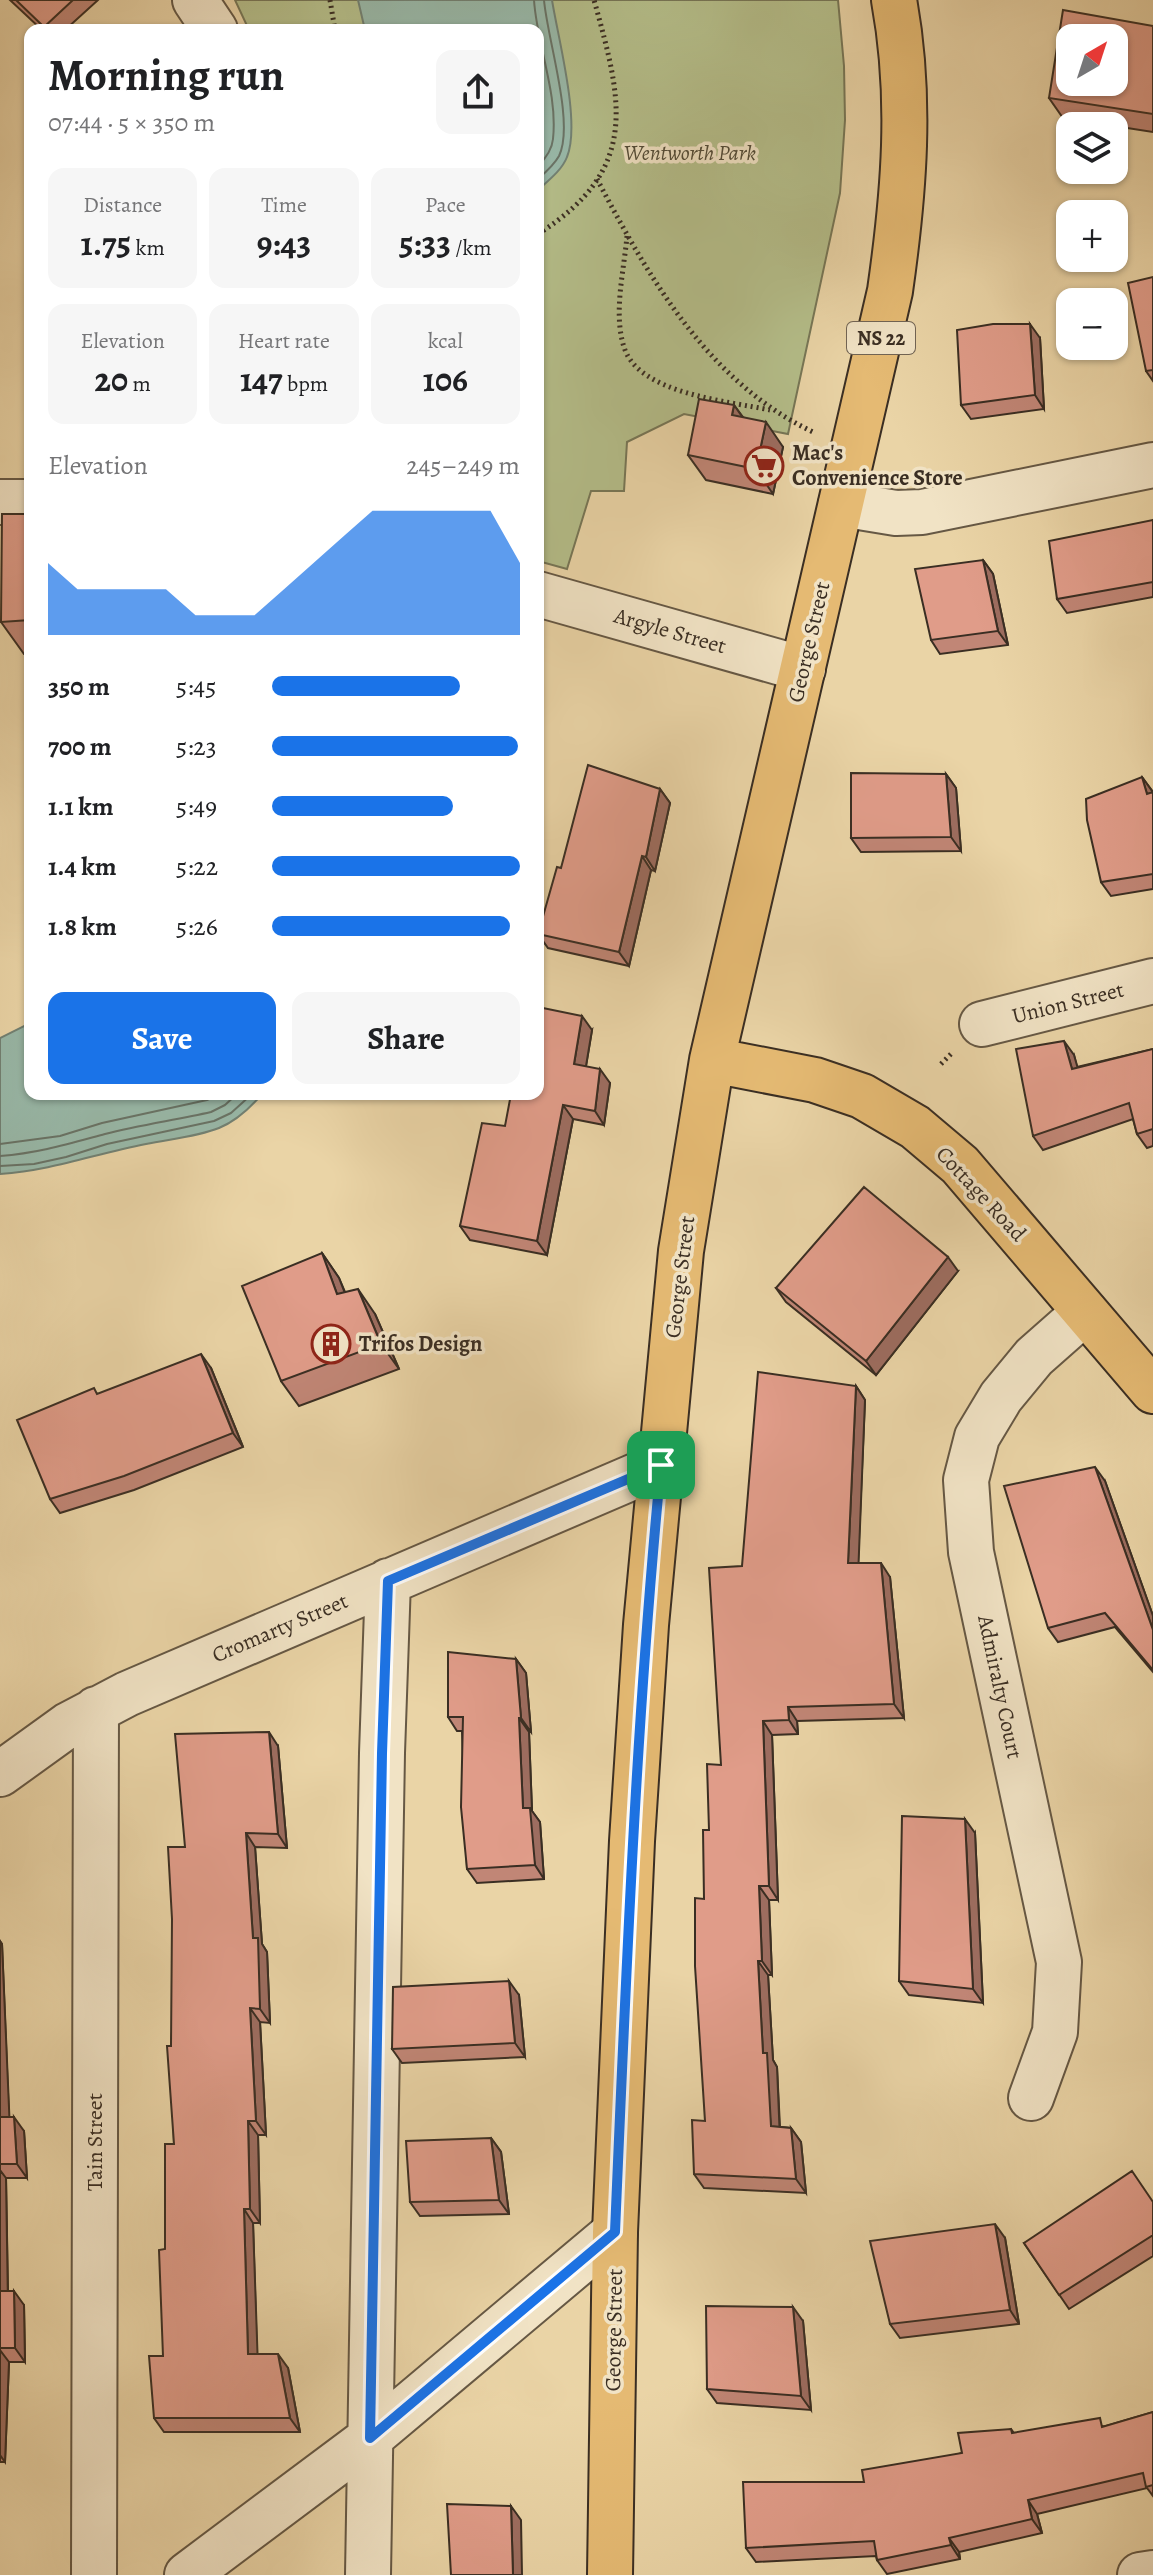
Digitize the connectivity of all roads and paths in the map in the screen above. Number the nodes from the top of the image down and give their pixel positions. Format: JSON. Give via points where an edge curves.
{"nodes":[{"id":1,"x":195,"y":0,"type":"edge"},
{"id":2,"x":330,"y":0,"type":"edge"},
{"id":3,"x":594,"y":0,"type":"edge"},
{"id":4,"x":894,"y":0,"type":"edge"},
{"id":5,"x":211,"y":24,"type":"edge"},
{"id":6,"x":334,"y":24,"type":"edge"},
{"id":7,"x":597,"y":179,"type":"junction"},
{"id":8,"x":544,"y":230,"type":"edge"},
{"id":9,"x":627,"y":235,"type":"junction"},
{"id":10,"x":773,"y":411,"type":"junction"},
{"id":11,"x":853,"y":451,"type":"junction"},
{"id":12,"x":1153,"y":465,"type":"edge"},
{"id":13,"x":0,"y":502,"type":"edge"},
{"id":14,"x":24,"y":502,"type":"edge"},
{"id":15,"x":841,"y":504,"type":"junction"},
{"id":16,"x":544,"y":596,"type":"edge"},
{"id":17,"x":803,"y":669,"type":"junction"},
{"id":18,"x":1153,"y":981,"type":"edge"},
{"id":19,"x":982,"y":1024,"type":"dead end"},
{"id":20,"x":712,"y":1060,"type":"junction"},
{"id":21,"x":1085,"y":1312,"type":"junction"},
{"id":22,"x":1153,"y":1391,"type":"edge"},
{"id":23,"x":661,"y":1465,"type":"junction"},
{"id":24,"x":388,"y":1581,"type":"junction"},
{"id":25,"x":96,"y":1709,"type":"junction"},
{"id":26,"x":0,"y":1774,"type":"edge"},
{"id":27,"x":1031,"y":2098,"type":"dead end"},
{"id":28,"x":615,"y":2232,"type":"junction"},
{"id":29,"x":370,"y":2438,"type":"junction"},
{"id":30,"x":1153,"y":2573,"type":"edge"},
{"id":31,"x":94,"y":2575,"type":"edge"},
{"id":32,"x":187,"y":2575,"type":"edge"},
{"id":33,"x":368,"y":2575,"type":"edge"},
{"id":34,"x":610,"y":2575,"type":"edge"},
{"id":35,"x":1140,"y":2575,"type":"edge"}],
"edges":[{"from":1,"to":5,"type":"street"},
{"from":2,"to":6,"type":"path"},
{"from":3,"to":7,"type":"path","via":[[608,51],[616,120],[614,147]]},
{"from":4,"to":11,"type":"main road","name":"George Street","number":"NS 22","via":[[907,128],[903,181],[890,291]]},
{"from":7,"to":8,"type":"path"},
{"from":7,"to":9,"type":"path"},
{"from":9,"to":10,"type":"path","via":[[700,344]]},
{"from":9,"to":10,"type":"path","via":[[620,313],[624,348],[636,368],[666,387]]},
{"from":10,"to":11,"type":"path"},
{"from":11,"to":15,"type":"main road","name":"George Street","number":"NS 22"},
{"from":12,"to":15,"type":"street","via":[[922,512]]},
{"from":13,"to":14,"type":"street"},
{"from":15,"to":17,"type":"main road","name":"George Street","number":"NS 22"},
{"from":16,"to":17,"type":"street","name":"Argyle Street"},
{"from":17,"to":20,"type":"main road","name":"George Street","number":"NS 22"},
{"from":18,"to":19,"type":"street","name":"Union Street"},
{"from":20,"to":21,"type":"main road","name":"Cottage Road","via":[[815,1080],[862,1096],[915,1127],[960,1165]]},
{"from":20,"to":23,"type":"main road","name":"George Street","number":"NS 22","via":[[681,1251]]},
{"from":21,"to":22,"type":"main road","name":"Cottage Road"},
{"from":21,"to":27,"type":"street","name":"Admiralty Court","via":[[1034,1357],[1001,1397],[977,1437],[966,1480],[971,1552],[1059,1962],[1055,2032]]},
{"from":23,"to":24,"type":"street","name":"Cromarty Street"},
{"from":23,"to":28,"type":"main road","name":"George Street","number":"NS 22","via":[[632,1841]]},
{"from":24,"to":25,"type":"street","name":"Cromarty Street"},
{"from":24,"to":29,"type":"street"},
{"from":25,"to":26,"type":"street","name":"Cromarty Street"},
{"from":25,"to":31,"type":"street","name":"Tain Street"},
{"from":28,"to":29,"type":"street"},
{"from":28,"to":34,"type":"main road","name":"George Street","number":"NS 22"},
{"from":29,"to":32,"type":"street"},
{"from":29,"to":33,"type":"street"},
{"from":30,"to":35,"type":"street"}]}
